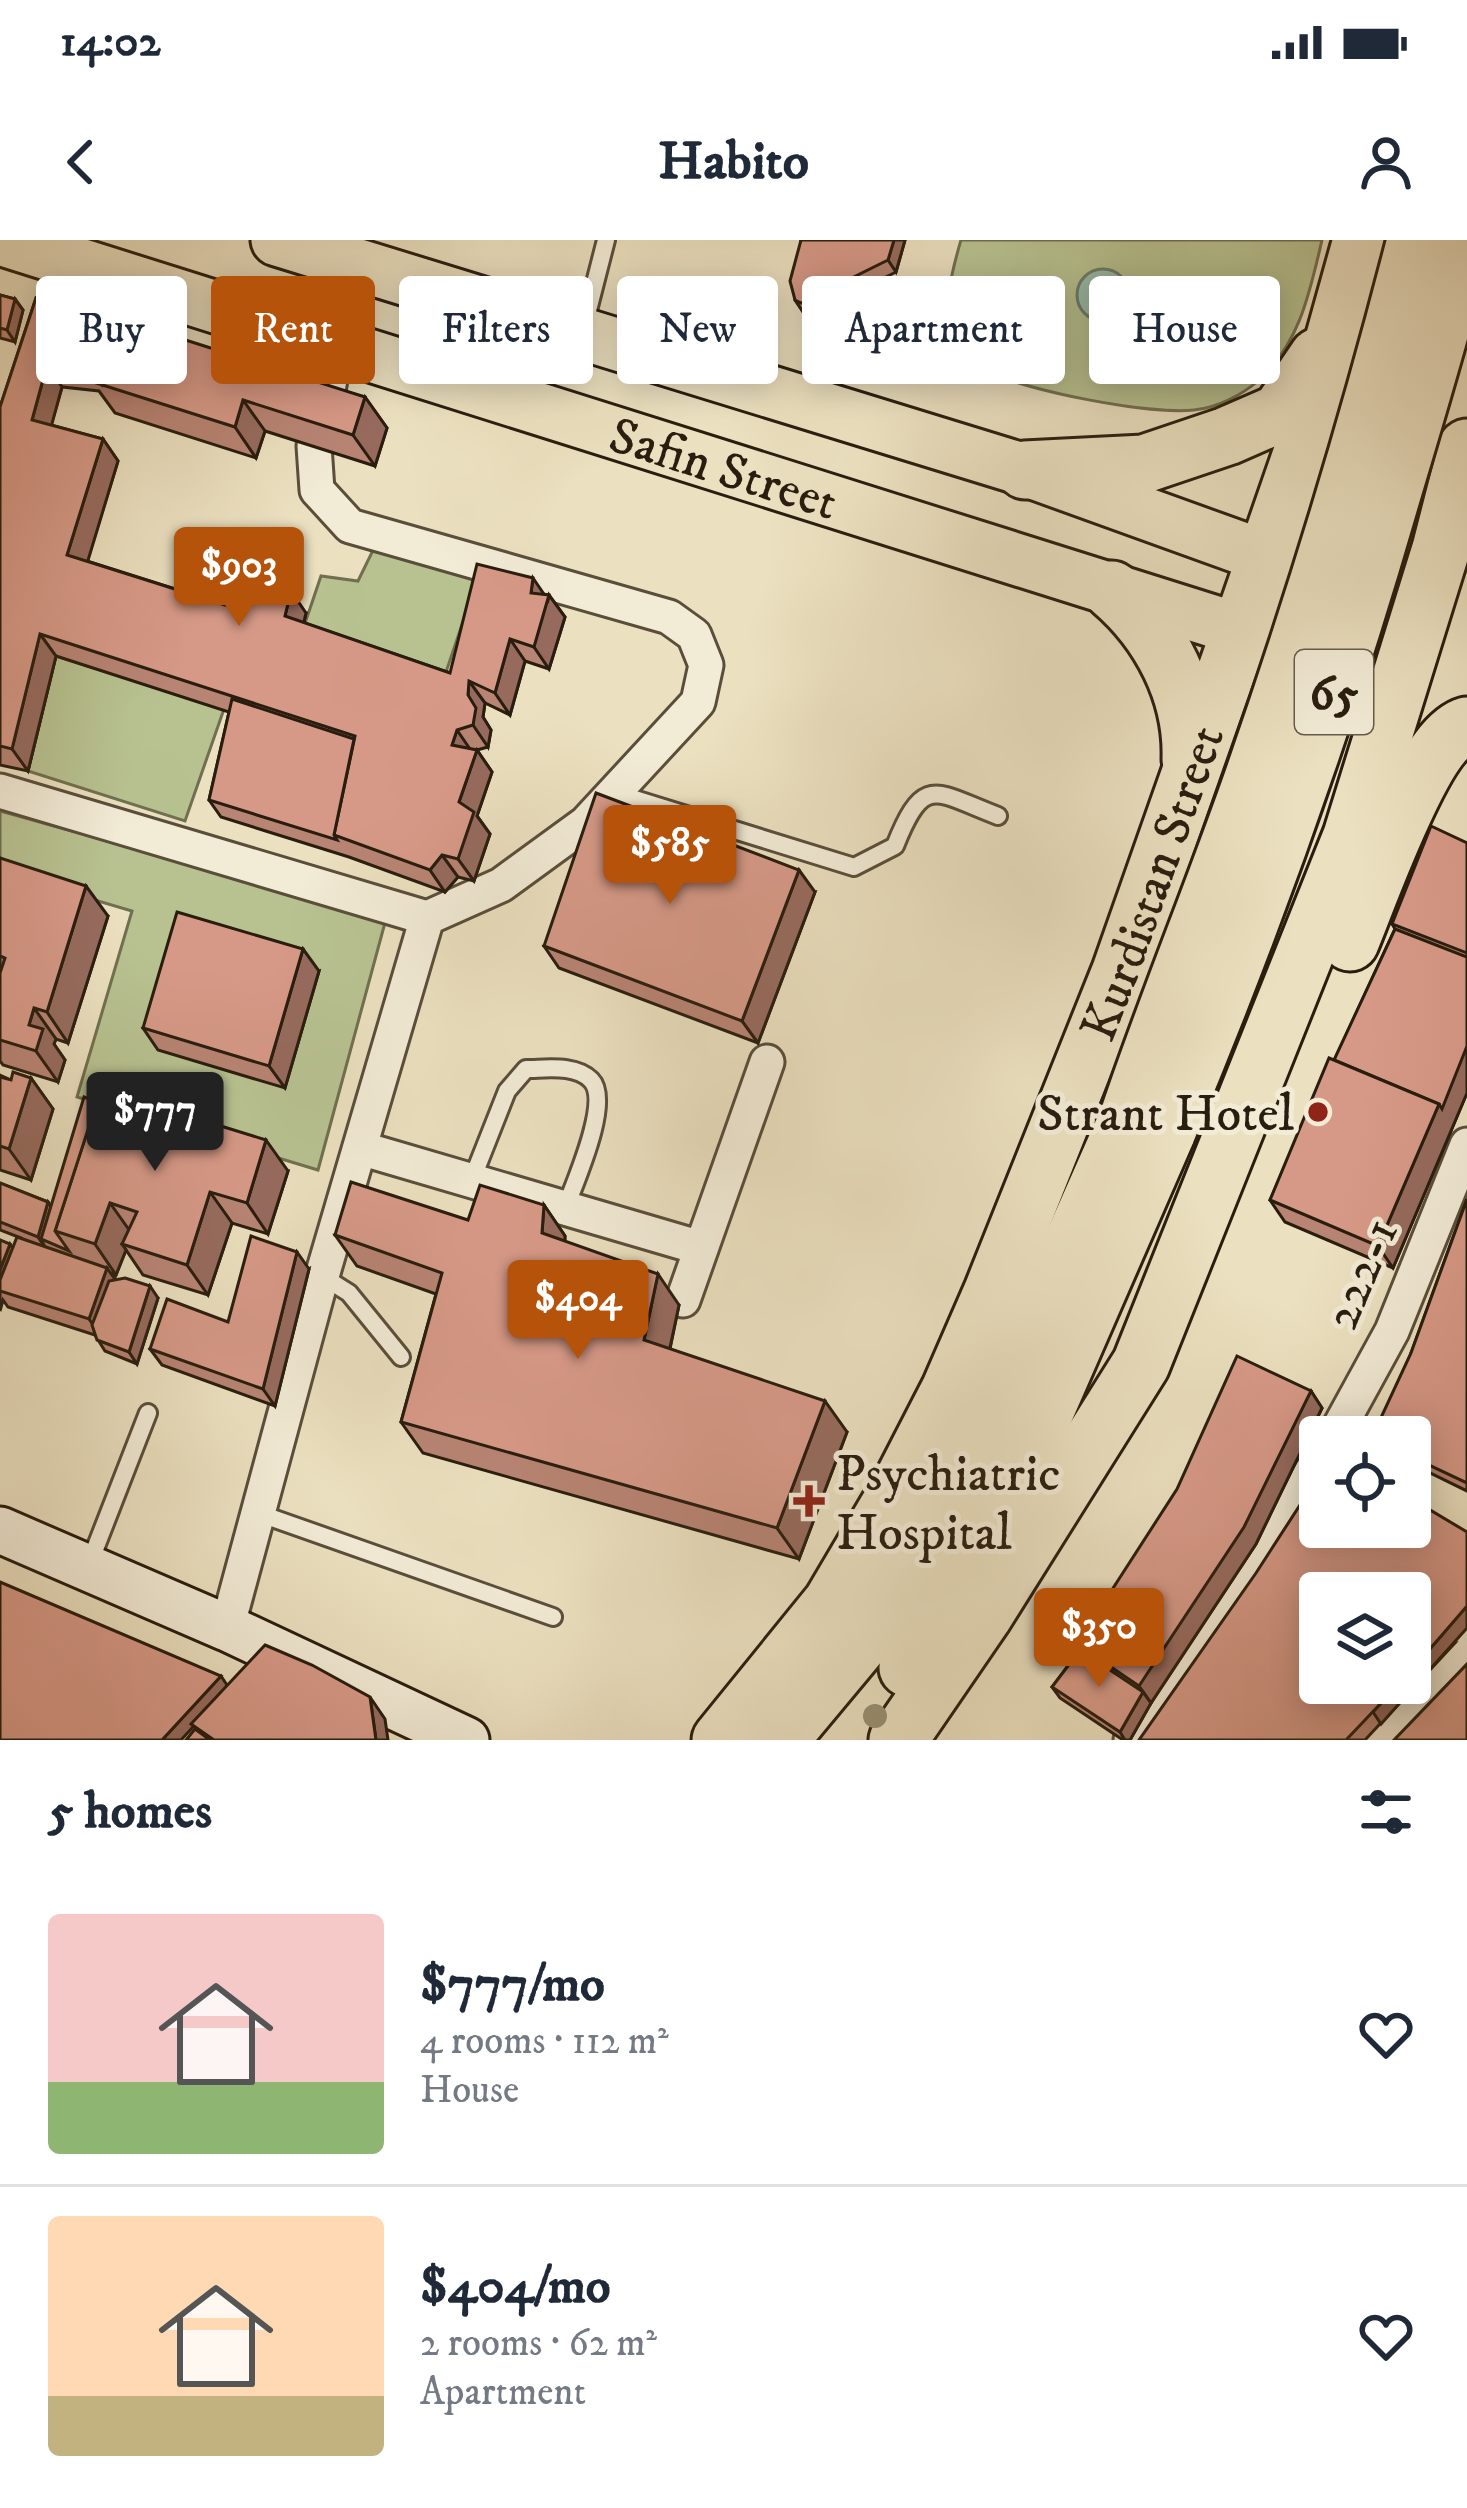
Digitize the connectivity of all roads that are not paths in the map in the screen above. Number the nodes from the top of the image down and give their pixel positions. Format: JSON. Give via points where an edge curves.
{"nodes":[{"id":1,"x":3,"y":240,"type":"edge"},
{"id":2,"x":277,"y":240,"type":"edge"},
{"id":3,"x":606,"y":240,"type":"edge"},
{"id":4,"x":1361,"y":240,"type":"edge"},
{"id":5,"x":1376,"y":240,"type":"edge"},
{"id":6,"x":1415,"y":240,"type":"edge"},
{"id":7,"x":1464,"y":240,"type":"edge"},
{"id":8,"x":343,"y":250,"type":"edge"},
{"id":9,"x":416,"y":276,"type":"edge"},
{"id":10,"x":593,"y":291,"type":"edge"},
{"id":11,"x":211,"y":306,"type":"edge"},
{"id":12,"x":593,"y":338,"type":"edge"},
{"id":13,"x":1467,"y":338,"type":"edge"},
{"id":14,"x":375,"y":357,"type":"edge"},
{"id":15,"x":329,"y":384,"type":"edge"},
{"id":16,"x":325,"y":408,"type":"edge"},
{"id":17,"x":314,"y":446,"type":"edge"},
{"id":18,"x":1467,"y":448,"type":"edge"},
{"id":19,"x":1024,"y":470,"type":"junction"},
{"id":20,"x":1266,"y":557,"type":"junction"},
{"id":21,"x":1112,"y":590,"type":"junction"},
{"id":22,"x":1447,"y":599,"type":"edge"},
{"id":23,"x":1241,"y":630,"type":"junction"},
{"id":24,"x":1401,"y":678,"type":"junction"},
{"id":25,"x":1467,"y":699,"type":"edge"},
{"id":26,"x":1467,"y":726,"type":"edge"},
{"id":27,"x":1191,"y":772,"type":"junction"},
{"id":28,"x":0,"y":790,"type":"edge"},
{"id":29,"x":615,"y":793,"type":"junction"},
{"id":30,"x":998,"y":816,"type":"dead end"},
{"id":31,"x":427,"y":918,"type":"junction"},
{"id":32,"x":1121,"y":971,"type":"junction"},
{"id":33,"x":767,"y":1062,"type":"dead end"},
{"id":34,"x":1148,"y":1124,"type":"junction"},
{"id":35,"x":1467,"y":1145,"type":"edge"},
{"id":36,"x":360,"y":1148,"type":"junction"},
{"id":37,"x":472,"y":1182,"type":"junction"},
{"id":38,"x":565,"y":1210,"type":"junction"},
{"id":39,"x":701,"y":1248,"type":"junction"},
{"id":40,"x":1189,"y":1248,"type":"junction"},
{"id":41,"x":322,"y":1276,"type":"junction"},
{"id":42,"x":683,"y":1300,"type":"dead end"},
{"id":43,"x":401,"y":1357,"type":"dead end"},
{"id":44,"x":148,"y":1413,"type":"dead end"},
{"id":45,"x":1345,"y":1416,"type":"edge"},
{"id":46,"x":1299,"y":1490,"type":"edge"},
{"id":47,"x":258,"y":1513,"type":"junction"},
{"id":48,"x":0,"y":1530,"type":"edge"},
{"id":49,"x":88,"y":1568,"type":"junction"},
{"id":50,"x":553,"y":1617,"type":"dead end"},
{"id":51,"x":226,"y":1628,"type":"junction"},
{"id":52,"x":1467,"y":1647,"type":"edge"},
{"id":53,"x":466,"y":1740,"type":"edge"},
{"id":54,"x":721,"y":1740,"type":"edge"},
{"id":55,"x":779,"y":1740,"type":"edge"},
{"id":56,"x":869,"y":1740,"type":"edge"},
{"id":57,"x":898,"y":1740,"type":"edge"},
{"id":58,"x":1131,"y":1740,"type":"edge"},
{"id":59,"x":1377,"y":1740,"type":"edge"}],
"edges":[{"from":1,"to":11,"type":"main road","name":"Safin Street"},
{"from":2,"to":8,"type":"main road","name":"Safin Street"},
{"from":3,"to":10,"type":"lane"},
{"from":4,"to":19,"type":"highway","via":[[1315,366],[1280,413],[1144,464]]},
{"from":4,"to":20,"type":"highway","name":"Kurdistan Street","number":"65"},
{"from":5,"to":13,"type":"highway","via":[[1367,284],[1385,331],[1431,350]]},
{"from":6,"to":34,"type":"highway","name":"Kurdistan Street","number":"65","bridge":true,"via":[[1382,374]]},
{"from":7,"to":34,"type":"highway","name":"Kurdistan Street","number":"65","bridge":true,"via":[[1343,665],[1284,836]]},
{"from":8,"to":9,"type":"main road","name":"Safin Street"},
{"from":12,"to":19,"type":"main road","name":"Safin Street"},
{"from":14,"to":21,"type":"main road","name":"Safin Street"},
{"from":15,"to":16,"type":"street"},
{"from":17,"to":29,"type":"street","via":[[317,490],[350,526],[669,617],[694,635],[706,664],[698,702]]},
{"from":18,"to":22,"type":"highway","number":"65"},
{"from":19,"to":20,"type":"main road","name":"Safin Street"},
{"from":20,"to":22,"type":"highway"},
{"from":20,"to":23,"type":"highway","name":"Kurdistan Street","number":"65"},
{"from":21,"to":23,"type":"main road","name":"Safin Street"},
{"from":21,"to":27,"type":"highway","via":[[1137,611],[1178,683],[1190,718]]},
{"from":22,"to":24,"type":"highway","number":"65"},
{"from":23,"to":24,"type":"highway"},
{"from":23,"to":27,"type":"highway","name":"Kurdistan Street","number":"65"},
{"from":24,"to":25,"type":"highway"},
{"from":24,"to":40,"type":"highway","number":"65","via":[[1352,836]]},
{"from":26,"to":40,"type":"highway","via":[[1450,733],[1422,772],[1310,1034]]},
{"from":27,"to":32,"type":"highway","name":"Kurdistan Street","number":"65"},
{"from":28,"to":31,"type":"street"},
{"from":29,"to":30,"type":"lane","via":[[854,867],[895,846],[923,796],[937,793]]},
{"from":29,"to":31,"type":"street","via":[[502,885]]},
{"from":31,"to":36,"type":"street"},
{"from":32,"to":40,"type":"highway","via":[[1169,900],[1203,875],[1254,880],[1287,920],[1286,965],[1205,1172]]},
{"from":32,"to":54,"type":"highway","name":"Kurdistan Street","number":"65","via":[[993,1292],[919,1452],[832,1603]]},
{"from":33,"to":39,"type":"street"},
{"from":34,"to":55,"type":"highway","name":"Kurdistan Street","number":"65","via":[[916,1561]]},
{"from":34,"to":56,"type":"highway","name":"Kurdistan Street","number":"65","via":[[1034,1436]]},
{"from":35,"to":45,"type":"street","name":"222-1","via":[[1392,1331]]},
{"from":36,"to":37,"type":"street"},
{"from":36,"to":41,"type":"street"},
{"from":37,"to":38,"type":"street"},
{"from":37,"to":38,"type":"lane","via":[[516,1080],[526,1070],[567,1068],[591,1080],[598,1115]]},
{"from":38,"to":39,"type":"street"},
{"from":39,"to":42,"type":"street"},
{"from":40,"to":57,"type":"highway","number":"65","via":[[1141,1364]]},
{"from":41,"to":43,"type":"lane","via":[[349,1293]]},
{"from":41,"to":47,"type":"street"},
{"from":44,"to":49,"type":"lane"},
{"from":46,"to":58,"type":"street"},
{"from":47,"to":50,"type":"lane"},
{"from":47,"to":51,"type":"street"},
{"from":48,"to":49,"type":"street"},
{"from":49,"to":51,"type":"street"},
{"from":51,"to":53,"type":"street","via":[[271,1661]]},
{"from":52,"to":59,"type":"street"}]}
